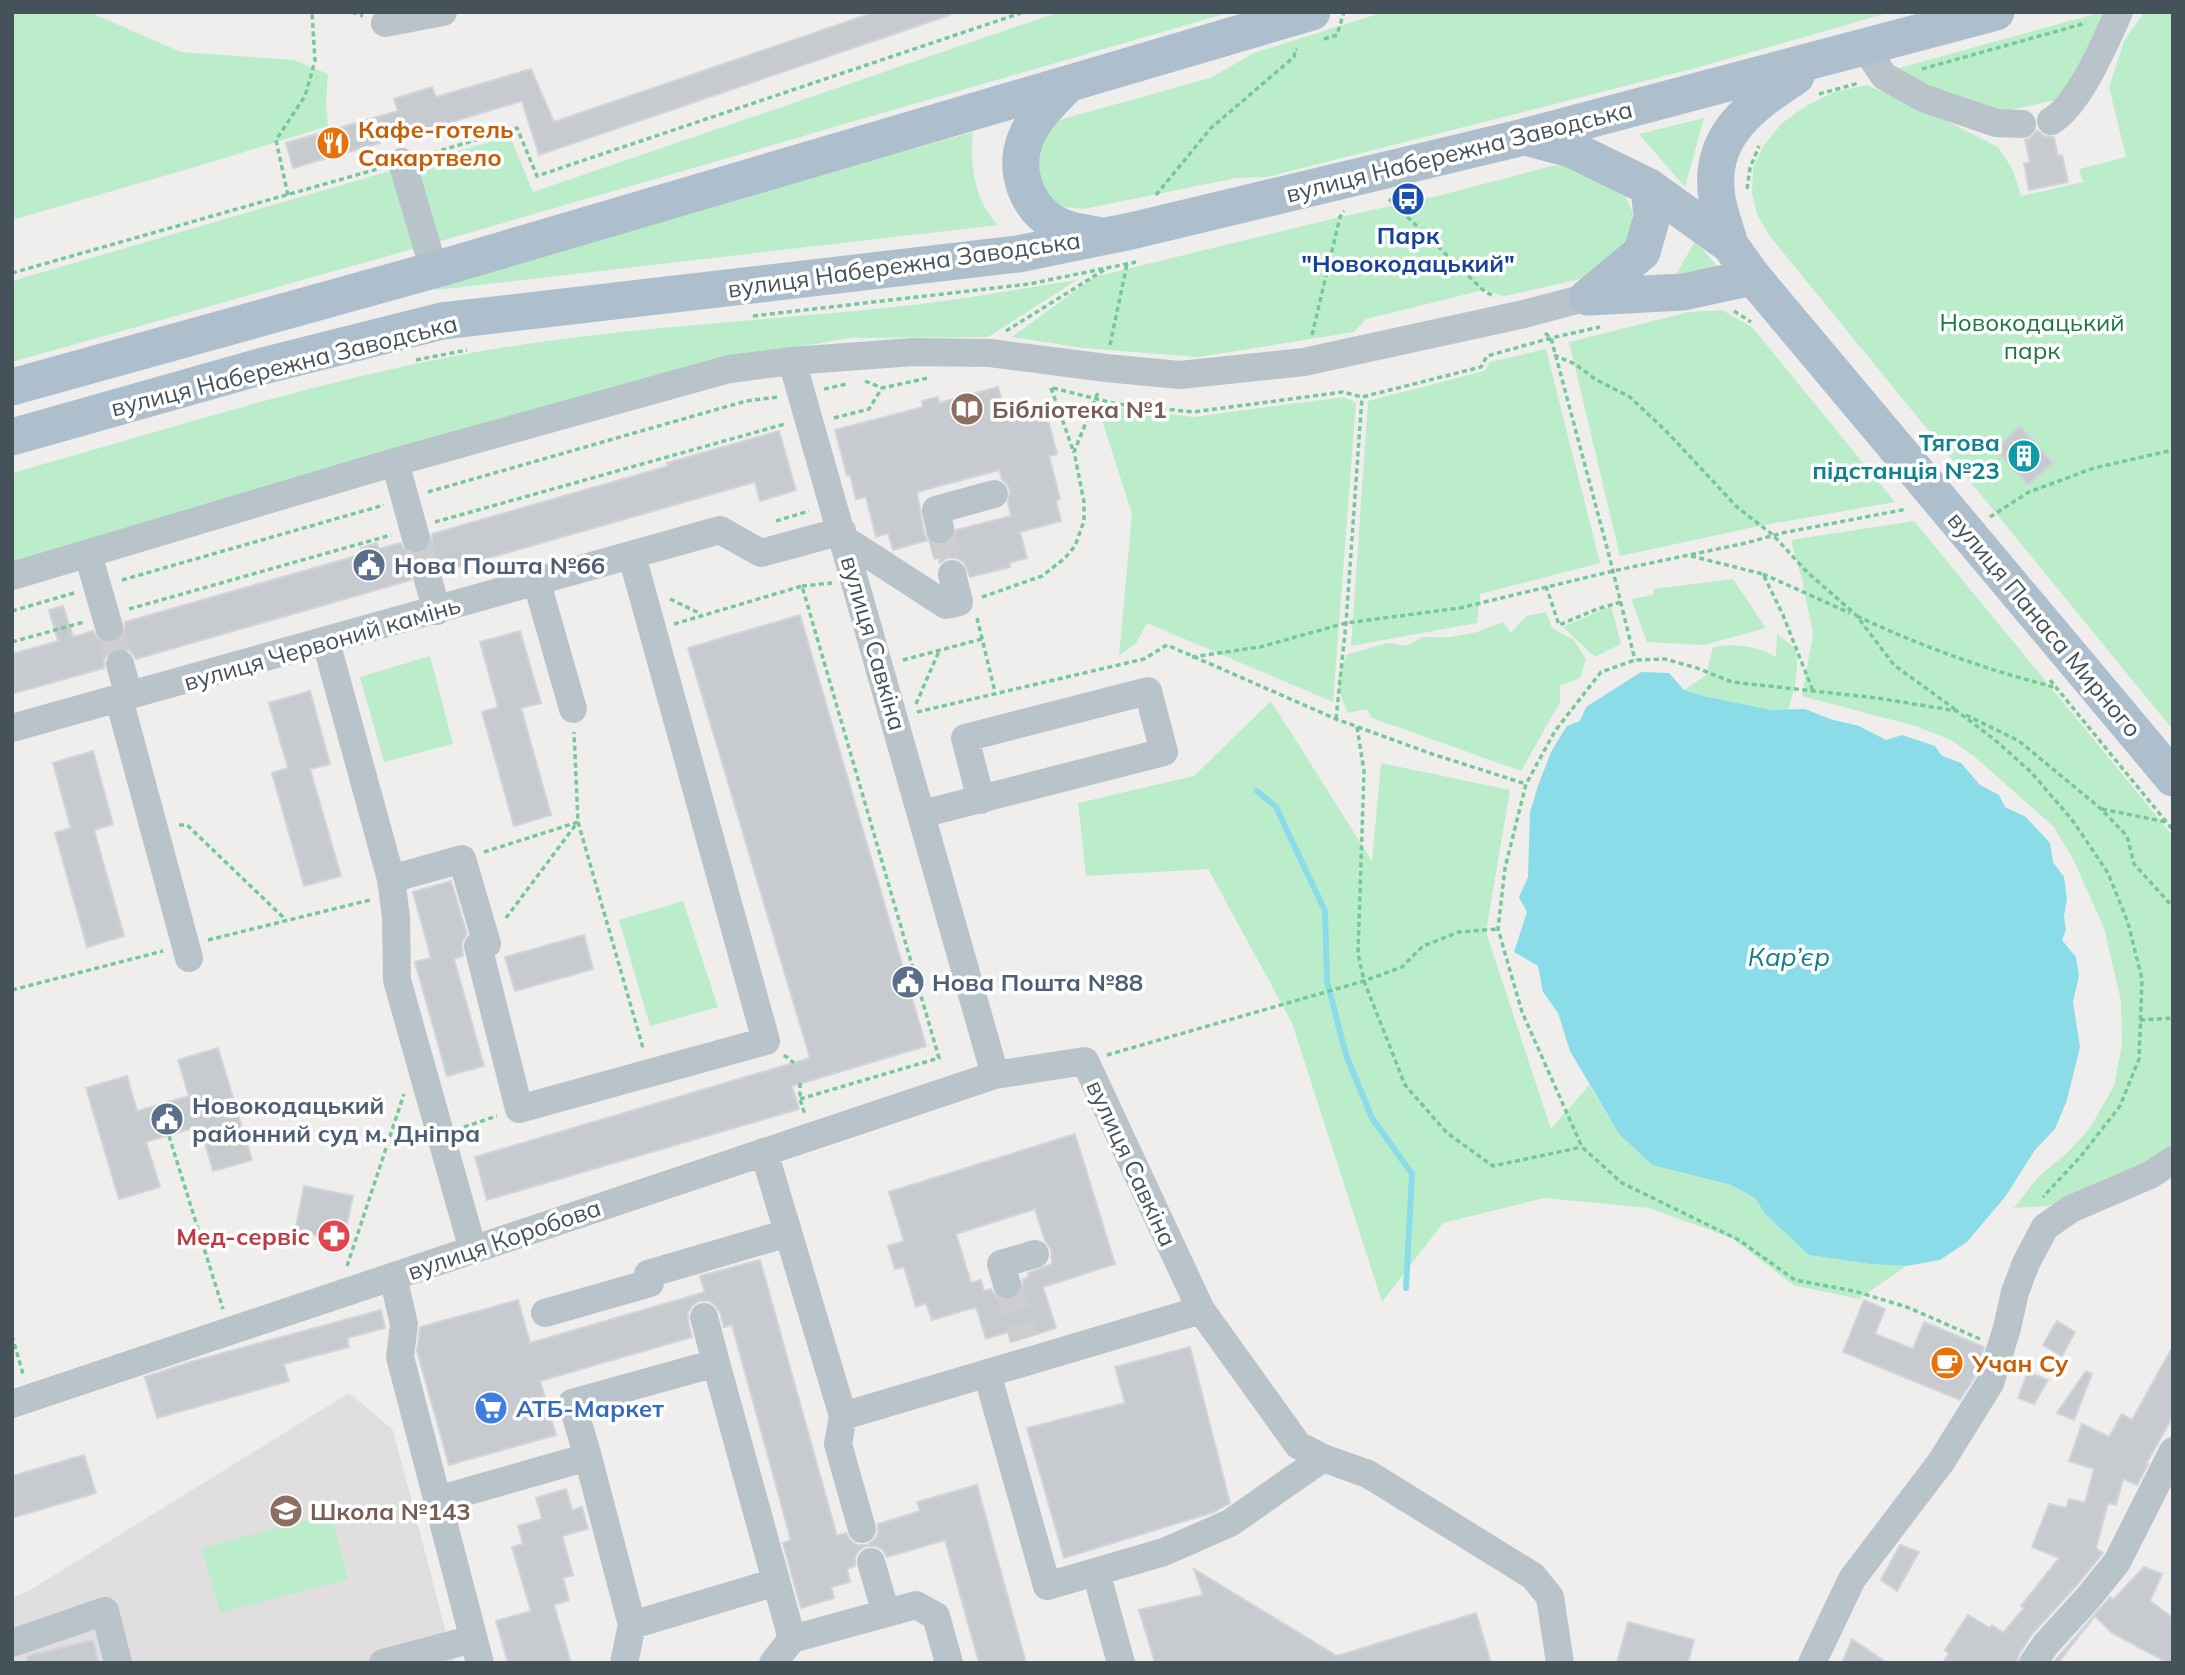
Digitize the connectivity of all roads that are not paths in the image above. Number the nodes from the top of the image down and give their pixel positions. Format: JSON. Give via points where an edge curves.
{"nodes":[{"id":1,"x":443,"y":12,"type":"edge"},
{"id":2,"x":1996,"y":12,"type":"edge"},
{"id":3,"x":2119,"y":12,"type":"edge"},
{"id":4,"x":385,"y":23,"type":"dead end"},
{"id":5,"x":1234,"y":25,"type":"edge"},
{"id":6,"x":1311,"y":33,"type":"edge"},
{"id":7,"x":1821,"y":60,"type":"junction"},
{"id":8,"x":1863,"y":65,"type":"junction"},
{"id":9,"x":1069,"y":84,"type":"junction"},
{"id":10,"x":2050,"y":121,"type":"dead end"},
{"id":11,"x":2022,"y":124,"type":"dead end"},
{"id":12,"x":1524,"y":137,"type":"junction"},
{"id":13,"x":402,"y":162,"type":"road end"},
{"id":14,"x":1649,"y":187,"type":"junction"},
{"id":15,"x":1730,"y":245,"type":"junction"},
{"id":16,"x":1118,"y":250,"type":"junction"},
{"id":17,"x":434,"y":270,"type":"junction"},
{"id":18,"x":1753,"y":277,"type":"junction"},
{"id":19,"x":1595,"y":312,"type":"junction"},
{"id":20,"x":792,"y":361,"type":"junction"},
{"id":21,"x":12,"y":387,"type":"edge"},
{"id":22,"x":12,"y":437,"type":"edge"},
{"id":23,"x":395,"y":462,"type":"junction"},
{"id":24,"x":994,"y":494,"type":"dead end"},
{"id":25,"x":940,"y":529,"type":"tunnel mouth"},
{"id":26,"x":843,"y":535,"type":"junction"},
{"id":27,"x":416,"y":538,"type":"tunnel mouth"},
{"id":28,"x":88,"y":554,"type":"junction"},
{"id":29,"x":632,"y":556,"type":"junction"},
{"id":30,"x":952,"y":574,"type":"tunnel mouth"},
{"id":31,"x":12,"y":576,"type":"edge"},
{"id":32,"x":427,"y":576,"type":"tunnel mouth"},
{"id":33,"x":537,"y":583,"type":"junction"},
{"id":34,"x":437,"y":611,"type":"junction"},
{"id":35,"x":109,"y":626,"type":"tunnel mouth"},
{"id":36,"x":326,"y":642,"type":"junction"},
{"id":37,"x":120,"y":664,"type":"tunnel mouth"},
{"id":38,"x":124,"y":698,"type":"junction"},
{"id":39,"x":573,"y":709,"type":"road end"},
{"id":40,"x":12,"y":728,"type":"edge"},
{"id":41,"x":2173,"y":778,"type":"edge"},
{"id":42,"x":981,"y":800,"type":"junction"},
{"id":43,"x":922,"y":814,"type":"junction"},
{"id":44,"x":391,"y":878,"type":"junction"},
{"id":45,"x":189,"y":958,"type":"dead end"},
{"id":46,"x":995,"y":1075,"type":"junction"},
{"id":47,"x":764,"y":1152,"type":"junction"},
{"id":48,"x":2173,"y":1160,"type":"edge"},
{"id":49,"x":788,"y":1233,"type":"junction"},
{"id":50,"x":473,"y":1250,"type":"junction"},
{"id":51,"x":1035,"y":1254,"type":"dead end"},
{"id":52,"x":393,"y":1277,"type":"junction"},
{"id":53,"x":1007,"y":1284,"type":"tunnel mouth"},
{"id":54,"x":1200,"y":1310,"type":"junction"},
{"id":55,"x":545,"y":1313,"type":"dead end"},
{"id":56,"x":704,"y":1317,"type":"dead end"},
{"id":57,"x":716,"y":1363,"type":"junction"},
{"id":58,"x":987,"y":1373,"type":"junction"},
{"id":59,"x":21,"y":1401,"type":"edge"},
{"id":60,"x":843,"y":1416,"type":"junction"},
{"id":61,"x":2173,"y":1451,"type":"edge"},
{"id":62,"x":588,"y":1457,"type":"junction"},
{"id":63,"x":1323,"y":1458,"type":"junction"},
{"id":64,"x":438,"y":1500,"type":"junction"},
{"id":65,"x":862,"y":1529,"type":"dead end"},
{"id":66,"x":871,"y":1562,"type":"dead end"},
{"id":67,"x":1096,"y":1572,"type":"junction"},
{"id":68,"x":776,"y":1581,"type":"junction"},
{"id":69,"x":886,"y":1613,"type":"junction"},
{"id":70,"x":632,"y":1625,"type":"junction"},
{"id":71,"x":792,"y":1639,"type":"junction"},
{"id":72,"x":12,"y":1643,"type":"edge"},
{"id":73,"x":477,"y":1651,"type":"edge"},
{"id":74,"x":118,"y":1663,"type":"edge"},
{"id":75,"x":383,"y":1663,"type":"edge"},
{"id":76,"x":624,"y":1663,"type":"edge"},
{"id":77,"x":773,"y":1663,"type":"edge"},
{"id":78,"x":949,"y":1663,"type":"edge"},
{"id":79,"x":1121,"y":1663,"type":"edge"},
{"id":80,"x":1560,"y":1663,"type":"edge"},
{"id":81,"x":1812,"y":1663,"type":"edge"},
{"id":82,"x":2033,"y":1663,"type":"edge"}],
"edges":[{"from":1,"to":4,"type":"street"},
{"from":2,"to":8,"type":"main road","name":"вулиця Набережна Заводська"},
{"from":3,"to":10,"type":"street","via":[[2085,79],[2062,114]]},
{"from":5,"to":6,"type":"main road","name":"вулиця Набережна Заводська"},
{"from":5,"to":9,"type":"main road","name":"вулиця Набережна Заводська"},
{"from":7,"to":8,"type":"main road","name":"вулиця Набережна Заводська"},
{"from":7,"to":12,"type":"main road","name":"вулиця Набережна Заводська"},
{"from":7,"to":15,"type":"main road","via":[[1757,102],[1731,129],[1716,163],[1716,197]]},
{"from":8,"to":11,"type":"street","via":[[1923,98],[1996,122]]},
{"from":9,"to":16,"type":"main road","via":[[1045,107],[1025,138],[1023,184],[1047,219]]},
{"from":9,"to":17,"type":"main road","name":"вулиця Набережна Заводська"},
{"from":12,"to":14,"type":"main road","via":[[1571,149]]},
{"from":12,"to":16,"type":"main road","name":"вулиця Набережна Заводська"},
{"from":13,"to":17,"type":"street"},
{"from":14,"to":15,"type":"main road"},
{"from":14,"to":19,"type":"main road","via":[[1652,217],[1642,252]]},
{"from":15,"to":18,"type":"main road","name":"вулиця Панаса Мирного"},
{"from":16,"to":22,"type":"main road","name":"вулиця Набережна Заводська","via":[[1018,254],[442,321]]},
{"from":17,"to":21,"type":"main road","name":"вулиця Набережна Заводська"},
{"from":18,"to":19,"type":"main road"},
{"from":18,"to":41,"type":"main road","name":"вулиця Панаса Мирного"},
{"from":19,"to":20,"type":"street","via":[[1524,314],[1304,362],[1180,374],[989,353],[913,352]]},
{"from":20,"to":23,"type":"street","via":[[729,369]]},
{"from":20,"to":26,"type":"street","name":"вулиця Савкіна"},
{"from":23,"to":27,"type":"street"},
{"from":23,"to":28,"type":"street"},
{"from":24,"to":25,"type":"street","via":[[936,510]]},
{"from":26,"to":29,"type":"street","name":"вулиця Червоний камінь","via":[[761,553],[720,530]]},
{"from":26,"to":30,"type":"street","via":[[946,605],[966,601]]},
{"from":26,"to":43,"type":"street","name":"вулиця Савкіна"},
{"from":28,"to":31,"type":"street"},
{"from":28,"to":35,"type":"street"},
{"from":29,"to":33,"type":"street","name":"вулиця Червоний камінь"},
{"from":29,"to":44,"type":"street","via":[[766,1041],[519,1109],[478,946],[487,944],[462,859]]},
{"from":32,"to":34,"type":"street"},
{"from":33,"to":34,"type":"street","name":"вулиця Червоний камінь"},
{"from":33,"to":39,"type":"street"},
{"from":34,"to":36,"type":"street","name":"вулиця Червоний камінь"},
{"from":36,"to":38,"type":"street","name":"вулиця Червоний камінь"},
{"from":36,"to":44,"type":"street"},
{"from":37,"to":38,"type":"street"},
{"from":38,"to":40,"type":"street","name":"вулиця Червоний камінь"},
{"from":38,"to":45,"type":"street"},
{"from":42,"to":42,"type":"street","via":[[1164,752],[1148,691],[965,738]]},
{"from":42,"to":43,"type":"street"},
{"from":43,"to":46,"type":"street","name":"вулиця Савкіна"},
{"from":44,"to":50,"type":"street","via":[[397,980]]},
{"from":46,"to":47,"type":"street","name":"вулиця Коробова"},
{"from":46,"to":54,"type":"street","name":"вулиця Савкіна","via":[[1085,1061]]},
{"from":47,"to":49,"type":"street"},
{"from":47,"to":50,"type":"street","name":"вулиця Коробова"},
{"from":48,"to":81,"type":"street","via":[[2150,1175],[2071,1209],[2045,1227],[2015,1292],[1990,1383],[1941,1462],[1852,1579]]},
{"from":49,"to":55,"type":"street","via":[[648,1274],[650,1283]]},
{"from":49,"to":60,"type":"street"},
{"from":50,"to":52,"type":"street","name":"вулиця Коробова"},
{"from":51,"to":53,"type":"street","via":[[1001,1264]]},
{"from":52,"to":59,"type":"street","name":"вулиця Коробова"},
{"from":52,"to":64,"type":"street","via":[[404,1324],[400,1357]]},
{"from":54,"to":58,"type":"street","via":[[1028,1349]]},
{"from":54,"to":63,"type":"street","name":"вулиця Савкіна","via":[[1298,1445]]},
{"from":56,"to":57,"type":"street"},
{"from":57,"to":62,"type":"street","via":[[572,1403]]},
{"from":57,"to":68,"type":"street"},
{"from":58,"to":60,"type":"street"},
{"from":58,"to":67,"type":"street","via":[[1047,1586]]},
{"from":60,"to":65,"type":"street","via":[[838,1444]]},
{"from":61,"to":82,"type":"street","via":[[2117,1562]]},
{"from":62,"to":64,"type":"street"},
{"from":62,"to":70,"type":"street"},
{"from":63,"to":67,"type":"street","via":[[1230,1523],[1164,1552]]},
{"from":63,"to":80,"type":"street","name":"вулиця Савкіна","via":[[1368,1474],[1533,1576],[1550,1597]]},
{"from":64,"to":73,"type":"street"},
{"from":66,"to":69,"type":"street"},
{"from":67,"to":79,"type":"street"},
{"from":68,"to":70,"type":"street"},
{"from":68,"to":71,"type":"street"},
{"from":69,"to":71,"type":"street"},
{"from":69,"to":78,"type":"street","via":[[916,1605],[936,1616]]},
{"from":70,"to":76,"type":"street"},
{"from":71,"to":77,"type":"street"},
{"from":72,"to":74,"type":"street","via":[[105,1611]]},
{"from":73,"to":75,"type":"street"}]}
